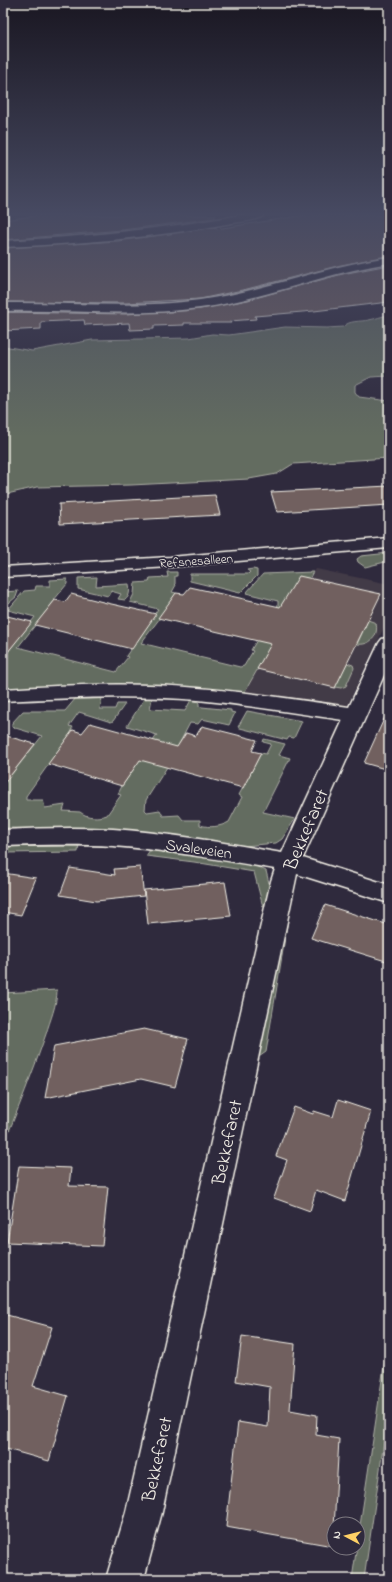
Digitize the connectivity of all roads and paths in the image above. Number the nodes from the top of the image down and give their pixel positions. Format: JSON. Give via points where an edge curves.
{"nodes":[{"id":1,"x":266,"y":289,"type":"edge"},
{"id":2,"x":3,"y":307,"type":"edge"},
{"id":3,"x":389,"y":543,"type":"edge"},
{"id":4,"x":3,"y":572,"type":"edge"},
{"id":5,"x":389,"y":643,"type":"edge"},
{"id":6,"x":3,"y":695,"type":"edge"},
{"id":7,"x":355,"y":715,"type":"junction"},
{"id":8,"x":3,"y":838,"type":"edge"},
{"id":9,"x":290,"y":863,"type":"junction"},
{"id":10,"x":389,"y":894,"type":"edge"},
{"id":11,"x":125,"y":1579,"type":"edge"}],
"edges":[{"from":1,"to":2,"type":"street","via":[[200,304],[142,307]]},
{"from":3,"to":4,"type":"street","name":"Refsnesalleen","via":[[170,562]]},
{"from":5,"to":7,"type":"street","name":"Bekkefaret"},
{"from":6,"to":7,"type":"street","via":[[144,691],[248,699]]},
{"from":7,"to":9,"type":"street","name":"Bekkefaret"},
{"from":8,"to":9,"type":"street","name":"Svaleveien","via":[[114,838],[216,850]]},
{"from":9,"to":10,"type":"street","name":"Svaleveien"},
{"from":9,"to":11,"type":"street","name":"Bekkefaret","via":[[283,881],[144,1512]]}]}
